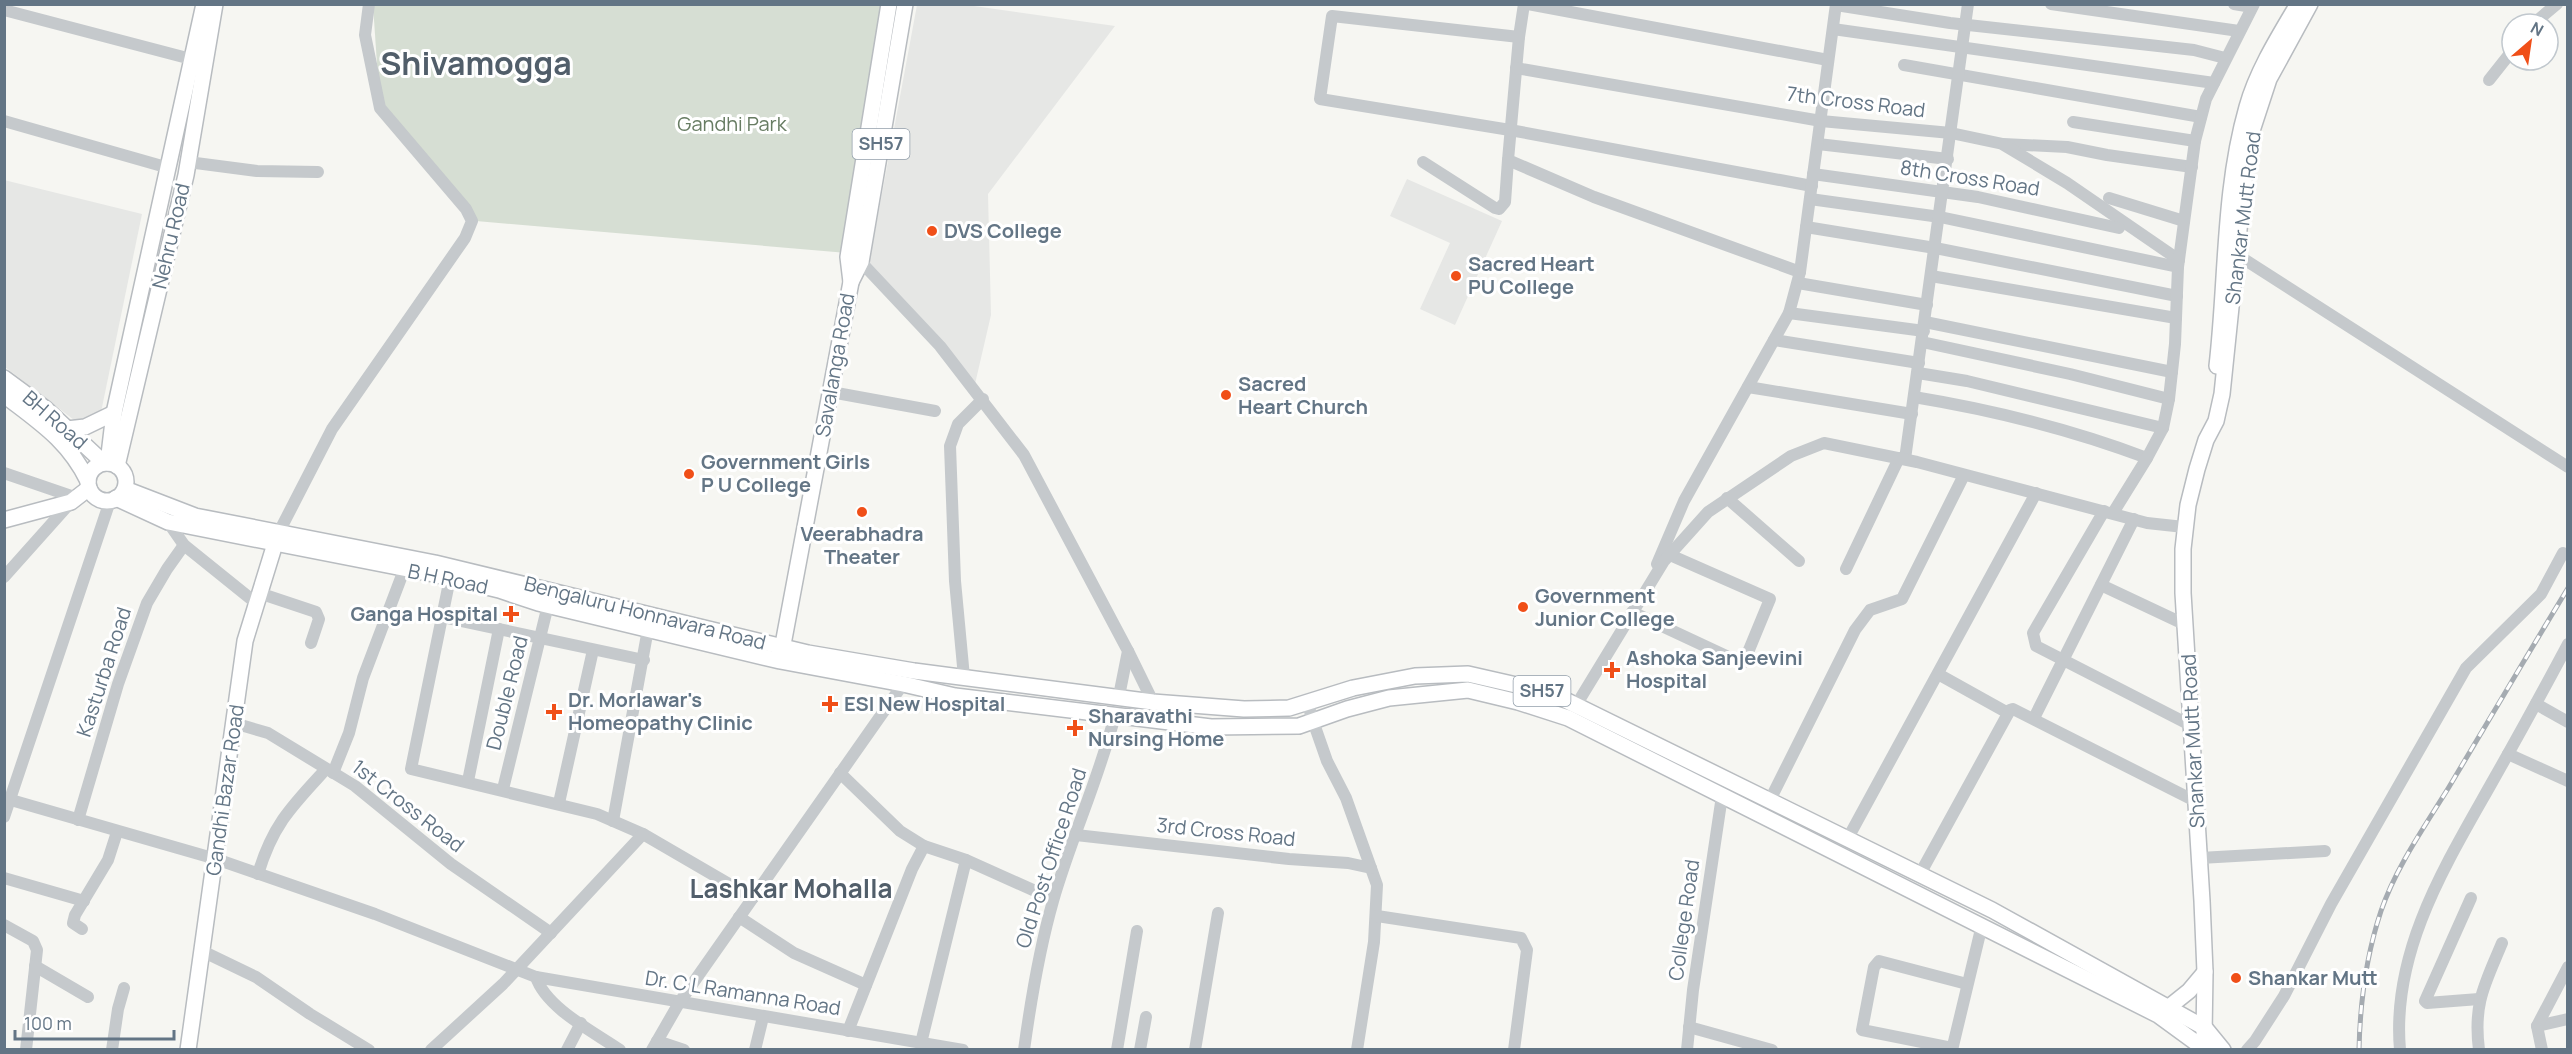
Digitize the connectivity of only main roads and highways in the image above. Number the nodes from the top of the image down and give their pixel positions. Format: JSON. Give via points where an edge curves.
{"nodes":[{"id":1,"x":204,"y":4,"type":"edge"},
{"id":2,"x":215,"y":4,"type":"edge"},
{"id":3,"x":889,"y":4,"type":"edge"},
{"id":4,"x":905,"y":4,"type":"edge"},
{"id":5,"x":2298,"y":4,"type":"edge"},
{"id":6,"x":2310,"y":4,"type":"edge"},
{"id":7,"x":2253,"y":108,"type":"junction"},
{"id":8,"x":855,"y":259,"type":"junction"},
{"id":9,"x":4,"y":378,"type":"edge"},
{"id":10,"x":4,"y":395,"type":"edge"},
{"id":11,"x":114,"y":413,"type":"junction"},
{"id":12,"x":67,"y":429,"type":"junction"},
{"id":13,"x":2206,"y":440,"type":"junction"},
{"id":14,"x":110,"y":464,"type":"junction"},
{"id":15,"x":81,"y":492,"type":"junction"},
{"id":16,"x":117,"y":496,"type":"junction"},
{"id":17,"x":4,"y":519,"type":"edge"},
{"id":18,"x":277,"y":539,"type":"junction"},
{"id":19,"x":781,"y":653,"type":"junction"},
{"id":20,"x":2205,"y":972,"type":"junction"},
{"id":21,"x":2169,"y":1007,"type":"junction"},
{"id":22,"x":2205,"y":1028,"type":"junction"},
{"id":23,"x":2204,"y":1047,"type":"edge"},
{"id":24,"x":188,"y":1050,"type":"edge"},
{"id":25,"x":2223,"y":1050,"type":"edge"}],
"edges":[{"from":1,"to":11,"type":"main road","name":"Nehru Road"},
{"from":2,"to":14,"type":"main road","name":"Nehru Road","via":[[188,162]]},
{"from":3,"to":8,"type":"main road","name":"Savalanga Road","number":"SH57"},
{"from":4,"to":8,"type":"main road","name":"Savalanga Road","number":"SH57"},
{"from":5,"to":7,"type":"main road","name":"Shankar Mutt Road","via":[[2264,65]]},
{"from":6,"to":7,"type":"main road","name":"Shankar Mutt Road"},
{"from":7,"to":13,"type":"main road","name":"Shankar Mutt Road","via":[[2234,171]]},
{"from":7,"to":13,"type":"main road","name":"Shankar Mutt Road","via":[[2222,394],[2216,421]]},
{"from":8,"to":19,"type":"main road","name":"Savalanga Road","number":"SH57"},
{"from":9,"to":12,"type":"main road","name":"BH Road"},
{"from":10,"to":15,"type":"main road","name":"BH Road","via":[[68,447]]},
{"from":11,"to":12,"type":"main road","via":[[85,427]]},
{"from":11,"to":14,"type":"main road","name":"Nehru Road"},
{"from":12,"to":14,"type":"main road","name":"BH Road"},
{"from":13,"to":20,"type":"main road","name":"Shankar Mutt Road","via":[[2184,527],[2182,572]]},
{"from":14,"to":15,"type":"main road","via":[[93,469]]},
{"from":14,"to":16,"type":"main road","via":[[125,476]]},
{"from":15,"to":16,"type":"main road","via":[[97,498]]},
{"from":15,"to":17,"type":"main road"},
{"from":16,"to":18,"type":"main road","name":"Bengaluru Honnavara Road"},
{"from":16,"to":18,"type":"main road","name":"B H Road","via":[[168,522]]},
{"from":18,"to":19,"type":"main road","name":"B H Road","via":[[648,629]]},
{"from":18,"to":19,"type":"main road","name":"Bengaluru Honnavara Road","via":[[435,563]]},
{"from":18,"to":24,"type":"main road","name":"Gandhi Bazar Road","via":[[245,641]]},
{"from":19,"to":21,"type":"main road","number":"SH57","via":[[1153,702],[1244,709],[1289,708],[1353,688],[1415,676],[1468,674],[1551,693],[1992,910]]},
{"from":19,"to":23,"type":"main road","number":"SH57","via":[[955,696],[1211,727],[1299,726],[1389,698],[1468,690],[1518,702],[1568,718],[1982,925],[2158,1015]]},
{"from":20,"to":21,"type":"main road"},
{"from":20,"to":22,"type":"main road","name":"Shankar Mutt Road"},
{"from":21,"to":22,"type":"main road","number":"SH57"},
{"from":22,"to":23,"type":"main road","name":"Shankar Mutt Road"},
{"from":22,"to":25,"type":"main road","number":"SH57"}]}
